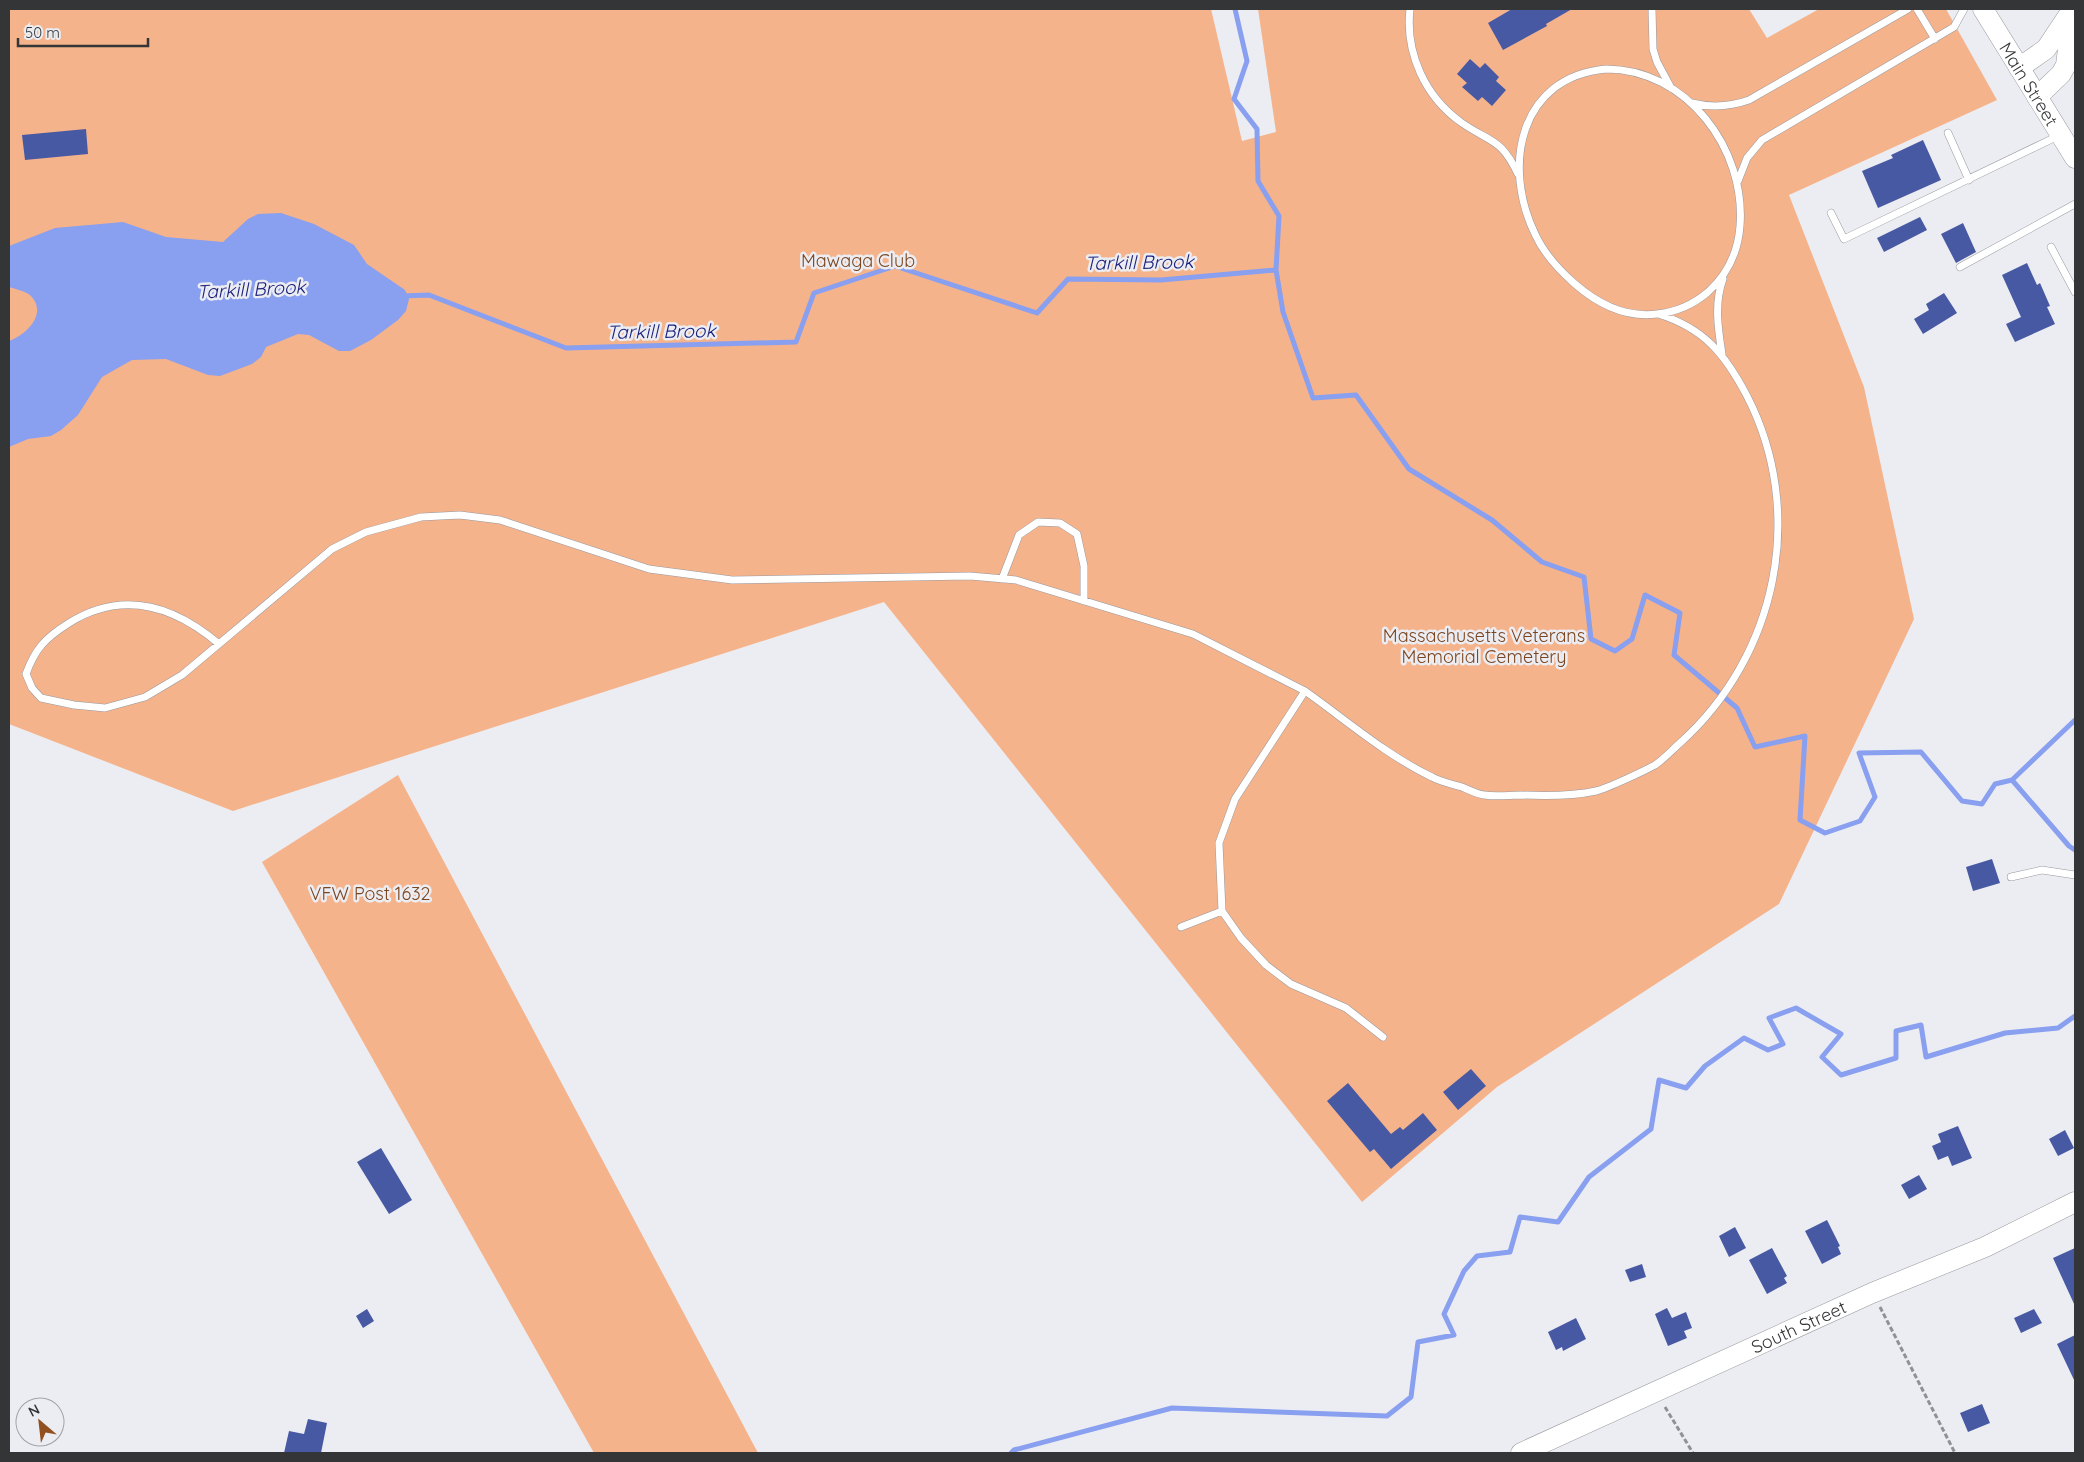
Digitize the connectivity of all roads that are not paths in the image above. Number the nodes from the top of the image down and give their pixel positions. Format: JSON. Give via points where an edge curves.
{"nodes":[{"id":1,"x":1410,"y":9,"type":"edge"},
{"id":2,"x":1652,"y":9,"type":"edge"},
{"id":3,"x":1908,"y":9,"type":"edge"},
{"id":4,"x":1917,"y":9,"type":"edge"},
{"id":5,"x":1964,"y":9,"type":"edge"},
{"id":6,"x":1983,"y":9,"type":"edge"},
{"id":7,"x":2073,"y":9,"type":"edge"},
{"id":8,"x":1935,"y":39,"type":"junction"},
{"id":9,"x":2019,"y":68,"type":"junction"},
{"id":10,"x":1671,"y":88,"type":"junction"},
{"id":11,"x":2037,"y":97,"type":"junction"},
{"id":12,"x":1691,"y":103,"type":"junction"},
{"id":13,"x":1948,"y":133,"type":"dead end"},
{"id":14,"x":2060,"y":134,"type":"junction"},
{"id":15,"x":2075,"y":158,"type":"edge"},
{"id":16,"x":1520,"y":177,"type":"junction"},
{"id":17,"x":1969,"y":180,"type":"junction"},
{"id":18,"x":1738,"y":184,"type":"junction"},
{"id":19,"x":2075,"y":204,"type":"edge"},
{"id":20,"x":1831,"y":213,"type":"dead end"},
{"id":21,"x":2051,"y":247,"type":"dead end"},
{"id":22,"x":1960,"y":267,"type":"dead end"},
{"id":23,"x":1724,"y":274,"type":"junction"},
{"id":24,"x":2075,"y":292,"type":"edge"},
{"id":25,"x":1658,"y":314,"type":"junction"},
{"id":26,"x":1722,"y":355,"type":"junction"},
{"id":27,"x":1002,"y":579,"type":"junction"},
{"id":28,"x":1084,"y":601,"type":"junction"},
{"id":29,"x":218,"y":644,"type":"junction"},
{"id":30,"x":1304,"y":691,"type":"junction"},
{"id":31,"x":2075,"y":875,"type":"edge"},
{"id":32,"x":2011,"y":877,"type":"dead end"},
{"id":33,"x":1222,"y":911,"type":"junction"},
{"id":34,"x":1181,"y":927,"type":"dead end"},
{"id":35,"x":1383,"y":1037,"type":"dead end"},
{"id":36,"x":2075,"y":1202,"type":"edge"},
{"id":37,"x":1521,"y":1453,"type":"edge"}],
"edges":[{"from":1,"to":16,"type":"lane","via":[[1413,52],[1426,85],[1463,124],[1498,143]]},
{"from":2,"to":10,"type":"lane","via":[[1653,49]]},
{"from":3,"to":12,"type":"lane","via":[[1749,100],[1715,107]]},
{"from":4,"to":8,"type":"lane"},
{"from":5,"to":8,"type":"lane","via":[[1954,28]]},
{"from":6,"to":9,"type":"street","name":"Main Street"},
{"from":7,"to":9,"type":"street","via":[[2046,48]]},
{"from":7,"to":11,"type":"street","via":[[2066,65]]},
{"from":8,"to":18,"type":"lane","via":[[1770,134],[1747,158]]},
{"from":9,"to":11,"type":"street","name":"Main Street"},
{"from":10,"to":12,"type":"lane"},
{"from":10,"to":16,"type":"lane","via":[[1644,75],[1616,69],[1587,72],[1560,84],[1545,96],[1528,120],[1520,148]]},
{"from":11,"to":14,"type":"street","name":"Main Street"},
{"from":12,"to":18,"type":"lane","via":[[1721,139]]},
{"from":13,"to":17,"type":"lane"},
{"from":14,"to":15,"type":"street","name":"Main Street"},
{"from":14,"to":17,"type":"lane"},
{"from":16,"to":25,"type":"lane","via":[[1523,201],[1535,236],[1565,275],[1609,307],[1628,313]]},
{"from":17,"to":20,"type":"lane","via":[[1844,239]]},
{"from":18,"to":23,"type":"lane","via":[[1739,238],[1734,257]]},
{"from":19,"to":22,"type":"lane"},
{"from":21,"to":24,"type":"lane"},
{"from":23,"to":25,"type":"lane","via":[[1695,302]]},
{"from":23,"to":26,"type":"lane","via":[[1718,292]]},
{"from":25,"to":26,"type":"lane","via":[[1697,331]]},
{"from":26,"to":30,"type":"lane","via":[[1754,410],[1770,457],[1779,524],[1776,559],[1768,605],[1753,644],[1727,691],[1702,723],[1657,764],[1597,791],[1544,796],[1484,795],[1432,778]]},
{"from":27,"to":28,"type":"lane","via":[[1016,580]]},
{"from":27,"to":28,"type":"lane","via":[[1019,535],[1038,522],[1060,523],[1077,534],[1084,566]]},
{"from":27,"to":29,"type":"lane","via":[[970,576],[732,580],[648,569],[500,520],[460,515],[421,518],[366,532],[332,549]]},
{"from":28,"to":30,"type":"lane","via":[[1193,634]]},
{"from":29,"to":29,"type":"lane","via":[[182,675],[145,697],[105,708],[42,698],[32,688],[26,674],[38,647],[62,627],[109,605],[135,604],[162,611],[190,622]]},
{"from":30,"to":33,"type":"lane","via":[[1235,799],[1219,843]]},
{"from":31,"to":32,"type":"lane","via":[[2042,870]]},
{"from":33,"to":34,"type":"lane"},
{"from":33,"to":35,"type":"lane","via":[[1266,965],[1292,984],[1346,1008]]},
{"from":36,"to":37,"type":"street","name":"South Street","via":[[1985,1247],[1872,1293]]}]}
